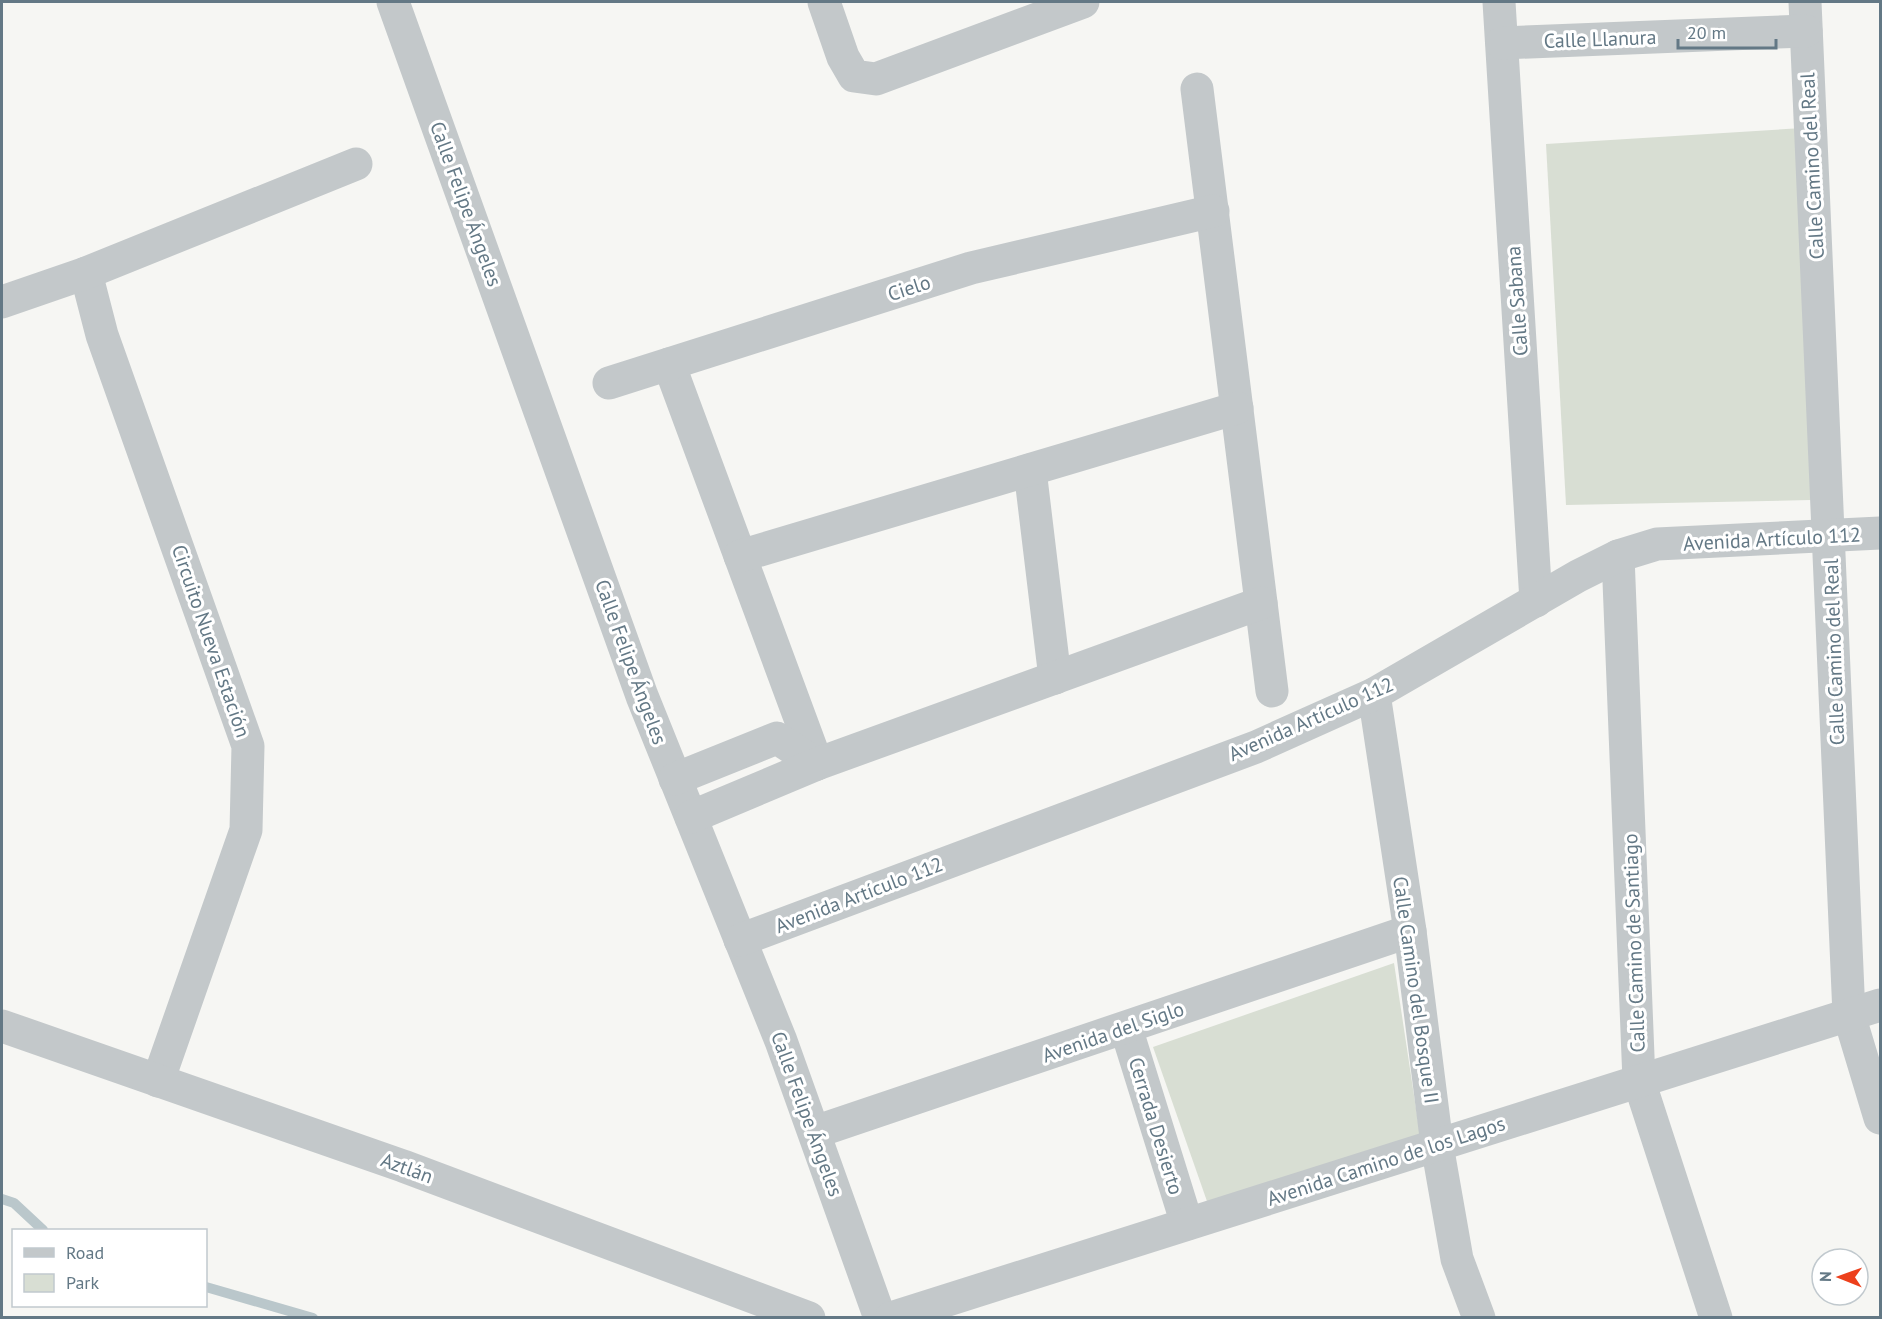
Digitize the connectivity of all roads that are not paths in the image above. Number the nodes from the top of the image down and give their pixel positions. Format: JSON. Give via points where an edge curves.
{"nodes":[{"id":1,"x":393,"y":2,"type":"edge"},
{"id":2,"x":824,"y":2,"type":"edge"},
{"id":3,"x":1080,"y":2,"type":"edge"},
{"id":4,"x":1499,"y":2,"type":"edge"},
{"id":5,"x":1806,"y":16,"type":"edge"},
{"id":6,"x":1502,"y":43,"type":"junction"},
{"id":7,"x":1197,"y":89,"type":"dead end"},
{"id":8,"x":356,"y":164,"type":"dead end"},
{"id":9,"x":1213,"y":211,"type":"junction"},
{"id":10,"x":86,"y":273,"type":"junction"},
{"id":11,"x":2,"y":302,"type":"edge"},
{"id":12,"x":669,"y":364,"type":"junction"},
{"id":13,"x":609,"y":382,"type":"dead end"},
{"id":14,"x":1237,"y":408,"type":"junction"},
{"id":15,"x":1030,"y":470,"type":"junction"},
{"id":16,"x":1881,"y":533,"type":"edge"},
{"id":17,"x":1829,"y":536,"type":"junction"},
{"id":18,"x":740,"y":556,"type":"junction"},
{"id":19,"x":1618,"y":556,"type":"junction"},
{"id":20,"x":1536,"y":601,"type":"junction"},
{"id":21,"x":1261,"y":603,"type":"junction"},
{"id":22,"x":1055,"y":678,"type":"junction"},
{"id":23,"x":1272,"y":691,"type":"dead end"},
{"id":24,"x":1374,"y":694,"type":"junction"},
{"id":25,"x":817,"y":764,"type":"junction"},
{"id":26,"x":675,"y":779,"type":"junction"},
{"id":27,"x":691,"y":817,"type":"junction"},
{"id":28,"x":1410,"y":931,"type":"junction"},
{"id":29,"x":740,"y":940,"type":"junction"},
{"id":30,"x":1881,"y":1005,"type":"edge"},
{"id":31,"x":1849,"y":1015,"type":"junction"},
{"id":32,"x":2,"y":1026,"type":"edge"},
{"id":33,"x":1126,"y":1028,"type":"junction"},
{"id":34,"x":158,"y":1081,"type":"junction"},
{"id":35,"x":1639,"y":1081,"type":"junction"},
{"id":36,"x":1881,"y":1118,"type":"edge"},
{"id":37,"x":815,"y":1132,"type":"junction"},
{"id":38,"x":1437,"y":1145,"type":"junction"},
{"id":39,"x":1187,"y":1224,"type":"junction"},
{"id":40,"x":809,"y":1317,"type":"edge"},
{"id":41,"x":880,"y":1317,"type":"edge"},
{"id":42,"x":891,"y":1317,"type":"edge"},
{"id":43,"x":1479,"y":1317,"type":"edge"},
{"id":44,"x":1716,"y":1317,"type":"edge"}],
"edges":[{"from":1,"to":26,"type":"street","name":"Calle Felipe Ángeles"},
{"from":2,"to":3,"type":"street","via":[[843,57],[854,76],[876,79]]},
{"from":4,"to":6,"type":"street","name":"Calle Sabana"},
{"from":5,"to":6,"type":"street","name":"Calle Llanura"},
{"from":5,"to":17,"type":"street","name":"Calle Camino del Real"},
{"from":6,"to":20,"type":"street","name":"Calle Sabana"},
{"from":7,"to":9,"type":"street"},
{"from":8,"to":10,"type":"street"},
{"from":9,"to":12,"type":"street","name":"Cielo","via":[[971,268]]},
{"from":9,"to":14,"type":"street"},
{"from":10,"to":11,"type":"street"},
{"from":10,"to":34,"type":"street","name":"Circuito Nueva Estación","via":[[102,335],[248,746],[246,830]]},
{"from":12,"to":13,"type":"street","name":"Cielo"},
{"from":12,"to":18,"type":"street"},
{"from":14,"to":15,"type":"street"},
{"from":14,"to":21,"type":"street"},
{"from":15,"to":18,"type":"street"},
{"from":15,"to":22,"type":"street"},
{"from":16,"to":17,"type":"street","name":"Avenida Artículo 112"},
{"from":17,"to":19,"type":"street","name":"Avenida Artículo 112","via":[[1657,544]]},
{"from":17,"to":31,"type":"street","name":"Calle Camino del Real"},
{"from":18,"to":25,"type":"street"},
{"from":19,"to":20,"type":"street","name":"Avenida Artículo 112"},
{"from":19,"to":35,"type":"street","name":"Calle Camino de Santiago"},
{"from":20,"to":24,"type":"street","name":"Avenida Artículo 112"},
{"from":21,"to":22,"type":"street"},
{"from":21,"to":23,"type":"street"},
{"from":22,"to":25,"type":"street"},
{"from":24,"to":28,"type":"street","name":"Calle Camino del Bosque II"},
{"from":24,"to":29,"type":"street","name":"Avenida Artículo 112","via":[[1256,747]]},
{"from":25,"to":26,"type":"street","via":[[777,738]]},
{"from":25,"to":27,"type":"street"},
{"from":26,"to":27,"type":"street","name":"Calle Felipe Ángeles"},
{"from":27,"to":29,"type":"street","name":"Calle Felipe Ángeles"},
{"from":28,"to":33,"type":"street","name":"Avenida del Siglo"},
{"from":28,"to":38,"type":"street","name":"Calle Camino del Bosque II"},
{"from":29,"to":37,"type":"street","name":"Calle Felipe Ángeles"},
{"from":30,"to":31,"type":"street","name":"Avenida Camino de los Lagos"},
{"from":31,"to":35,"type":"street","name":"Avenida Camino de los Lagos"},
{"from":31,"to":36,"type":"street","name":"Calle Camino del Real"},
{"from":32,"to":34,"type":"street","name":"Aztlán"},
{"from":33,"to":37,"type":"street","name":"Avenida del Siglo"},
{"from":33,"to":39,"type":"street","name":"Cerrada Desierto"},
{"from":34,"to":40,"type":"street","name":"Aztlán","via":[[403,1166]]},
{"from":35,"to":38,"type":"street","name":"Avenida Camino de los Lagos"},
{"from":35,"to":44,"type":"street","name":"Calle Camino de Santiago"},
{"from":37,"to":41,"type":"street","name":"Calle Felipe Ángeles"},
{"from":38,"to":39,"type":"street","name":"Avenida Camino de los Lagos"},
{"from":38,"to":43,"type":"street","name":"Calle Camino del Bosque II","via":[[1457,1259]]},
{"from":39,"to":42,"type":"street","name":"Avenida Camino de los Lagos"}]}
